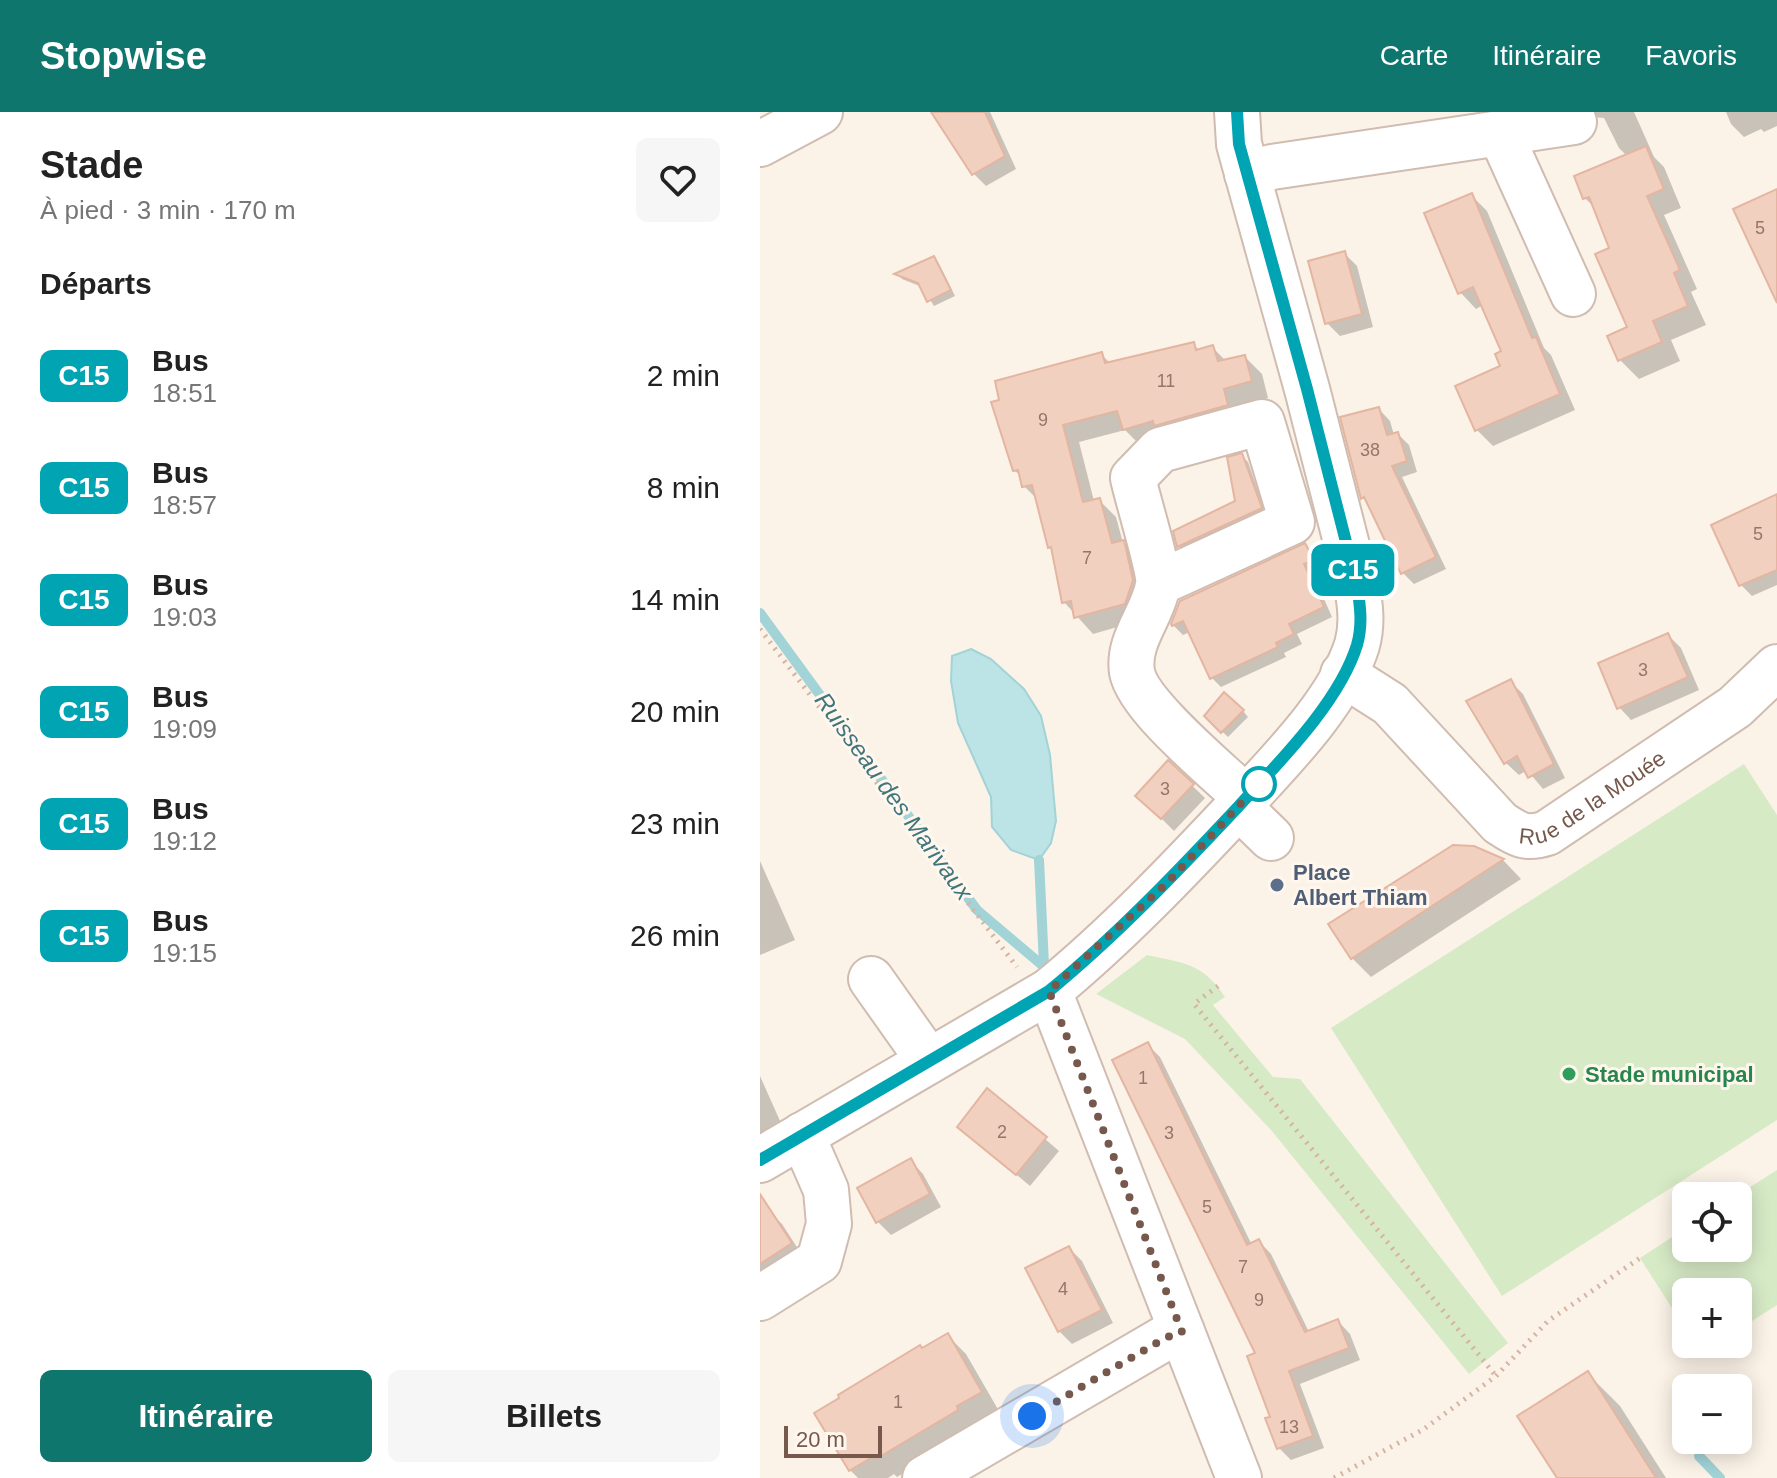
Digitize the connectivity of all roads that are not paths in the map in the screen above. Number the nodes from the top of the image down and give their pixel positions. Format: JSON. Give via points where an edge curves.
{"nodes":[{"id":1,"x":820,"y":112,"type":"edge"},
{"id":2,"x":1237,"y":112,"type":"edge"},
{"id":3,"x":1574,"y":122,"type":"dead end"},
{"id":4,"x":1500,"y":133,"type":"junction"},
{"id":5,"x":761,"y":142,"type":"edge"},
{"id":6,"x":1247,"y":174,"type":"junction"},
{"id":7,"x":1573,"y":294,"type":"dead end"},
{"id":8,"x":1159,"y":583,"type":"dead end"},
{"id":9,"x":1777,"y":667,"type":"edge"},
{"id":10,"x":1343,"y":674,"type":"junction"},
{"id":11,"x":1242,"y":802,"type":"junction"},
{"id":12,"x":1271,"y":838,"type":"dead end"},
{"id":13,"x":871,"y":979,"type":"dead end"},
{"id":14,"x":1044,"y":994,"type":"junction"},
{"id":15,"x":929,"y":1061,"type":"junction"},
{"id":16,"x":802,"y":1135,"type":"junction"},
{"id":17,"x":760,"y":1160,"type":"edge"},
{"id":18,"x":760,"y":1298,"type":"edge"},
{"id":19,"x":1182,"y":1332,"type":"junction"},
{"id":20,"x":925,"y":1478,"type":"edge"},
{"id":21,"x":1239,"y":1478,"type":"edge"}],
"edges":[{"from":1,"to":5,"type":"street"},
{"from":2,"to":6,"type":"street"},
{"from":3,"to":4,"type":"street"},
{"from":4,"to":6,"type":"street"},
{"from":4,"to":7,"type":"street"},
{"from":6,"to":10,"type":"street","via":[[1357,585],[1362,615],[1357,645]]},
{"from":8,"to":11,"type":"street","via":[[1132,651],[1132,674],[1159,715]]},
{"from":9,"to":10,"type":"street","name":"Rue de la Mouée","via":[[1735,707],[1532,838],[1500,823],[1390,704]]},
{"from":10,"to":11,"type":"street","via":[[1279,764]]},
{"from":11,"to":12,"type":"street"},
{"from":11,"to":14,"type":"street","via":[[1168,882]]},
{"from":13,"to":15,"type":"street"},
{"from":14,"to":15,"type":"street"},
{"from":14,"to":19,"type":"street"},
{"from":15,"to":16,"type":"street"},
{"from":16,"to":17,"type":"street"},
{"from":16,"to":18,"type":"street","via":[[826,1190],[829,1224],[819,1261]]},
{"from":19,"to":20,"type":"street"},
{"from":19,"to":21,"type":"street"}]}
